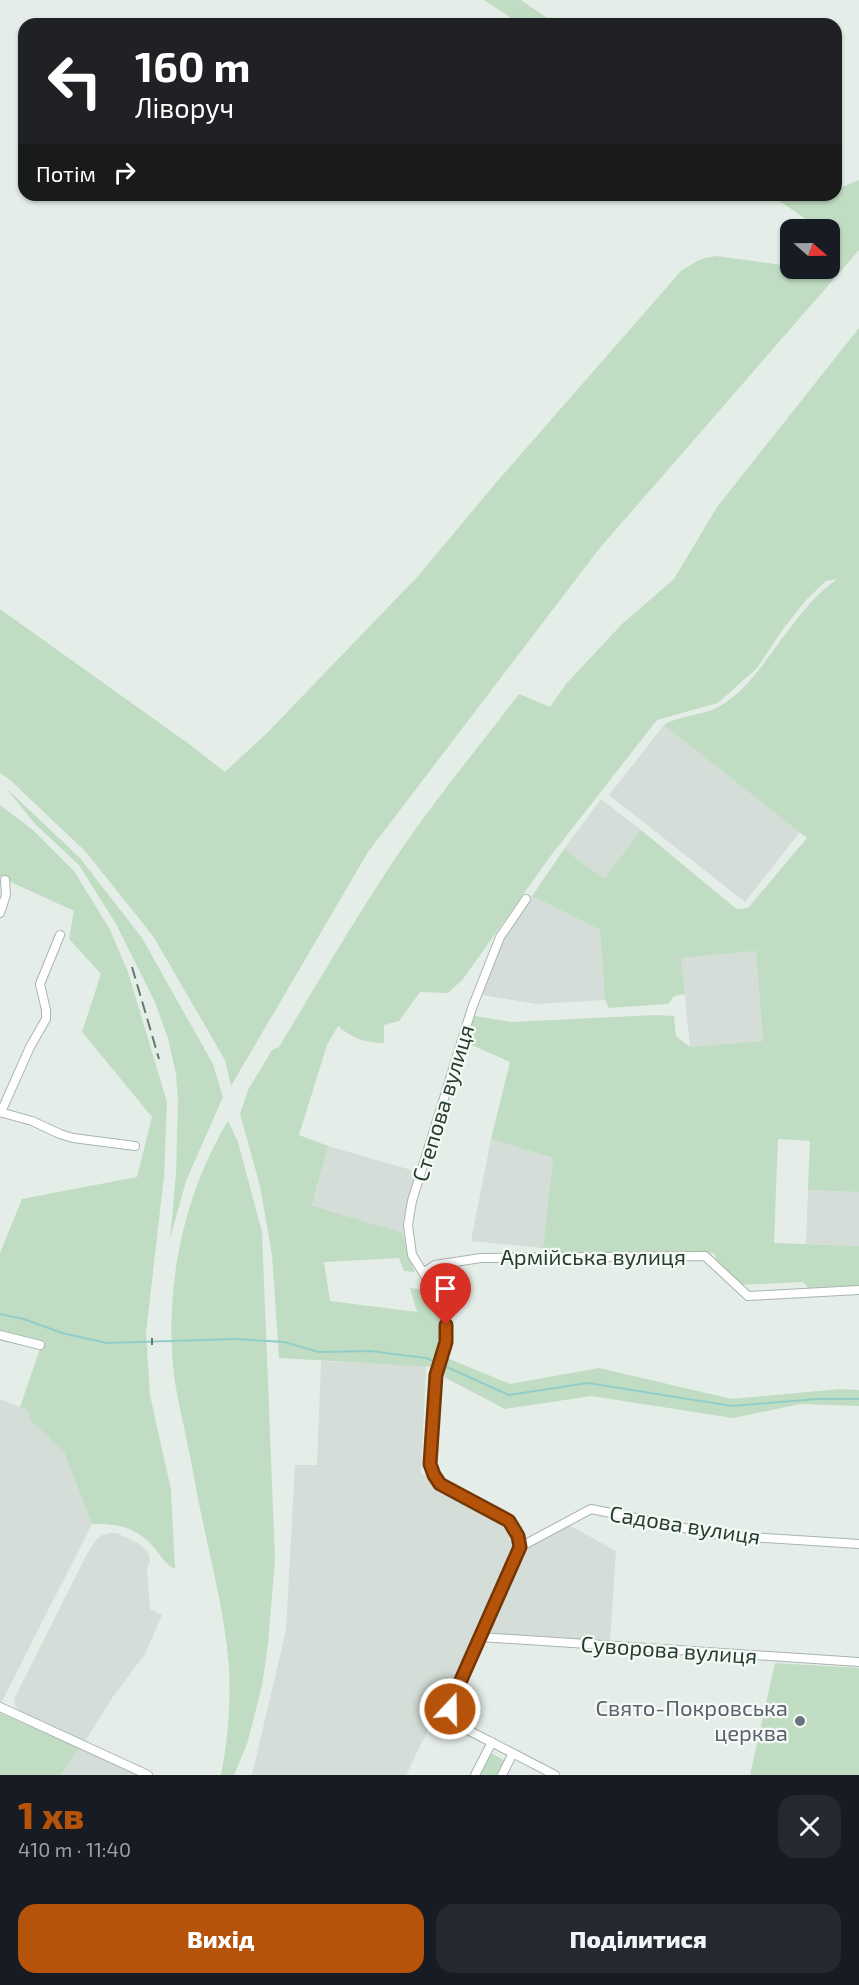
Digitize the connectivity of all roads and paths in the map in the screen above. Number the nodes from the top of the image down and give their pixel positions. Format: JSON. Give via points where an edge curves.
{"nodes":[{"id":1,"x":5,"y":880,"type":"dead end"},
{"id":2,"x":526,"y":899,"type":"dead end"},
{"id":3,"x":0,"y":913,"type":"edge"},
{"id":4,"x":60,"y":935,"type":"dead end"},
{"id":5,"x":0,"y":1112,"type":"edge"},
{"id":6,"x":135,"y":1146,"type":"dead end"},
{"id":7,"x":423,"y":1273,"type":"junction"},
{"id":8,"x":859,"y":1290,"type":"edge"},
{"id":9,"x":0,"y":1335,"type":"edge"},
{"id":10,"x":40,"y":1345,"type":"dead end"},
{"id":11,"x":859,"y":1544,"type":"edge"},
{"id":12,"x":520,"y":1547,"type":"junction"},
{"id":13,"x":480,"y":1637,"type":"junction"},
{"id":14,"x":859,"y":1662,"type":"edge"},
{"id":15,"x":0,"y":1707,"type":"edge"},
{"id":16,"x":492,"y":1742,"type":"junction"},
{"id":17,"x":513,"y":1753,"type":"junction"},
{"id":18,"x":148,"y":1775,"type":"edge"},
{"id":19,"x":475,"y":1775,"type":"edge"},
{"id":20,"x":502,"y":1775,"type":"edge"},
{"id":21,"x":555,"y":1775,"type":"edge"}],
"edges":[{"from":1,"to":3,"type":"street","via":[[6,895]]},
{"from":2,"to":7,"type":"street","name":"Степова вулиця","via":[[500,937],[472,1008],[412,1201],[408,1225],[412,1256]]},
{"from":4,"to":5,"type":"street","via":[[40,984],[46,1019]]},
{"from":5,"to":6,"type":"street","via":[[73,1138]]},
{"from":7,"to":8,"type":"street","name":"Армійська вулиця","via":[[435,1265],[481,1258],[705,1256],[748,1296]]},
{"from":7,"to":12,"type":"street","name":"Степова вулиця","via":[[446,1309],[446,1342],[436,1375],[430,1464],[440,1484],[509,1521]]},
{"from":9,"to":10,"type":"street"},
{"from":11,"to":12,"type":"street","name":"Садова вулиця","via":[[718,1535],[591,1509]]},
{"from":12,"to":13,"type":"street"},
{"from":13,"to":14,"type":"street","name":"Суворова вулиця"},
{"from":13,"to":16,"type":"street","via":[[450,1711],[458,1725]]},
{"from":15,"to":18,"type":"street"},
{"from":16,"to":17,"type":"street"},
{"from":16,"to":19,"type":"street"},
{"from":17,"to":20,"type":"street"},
{"from":17,"to":21,"type":"street"}]}
